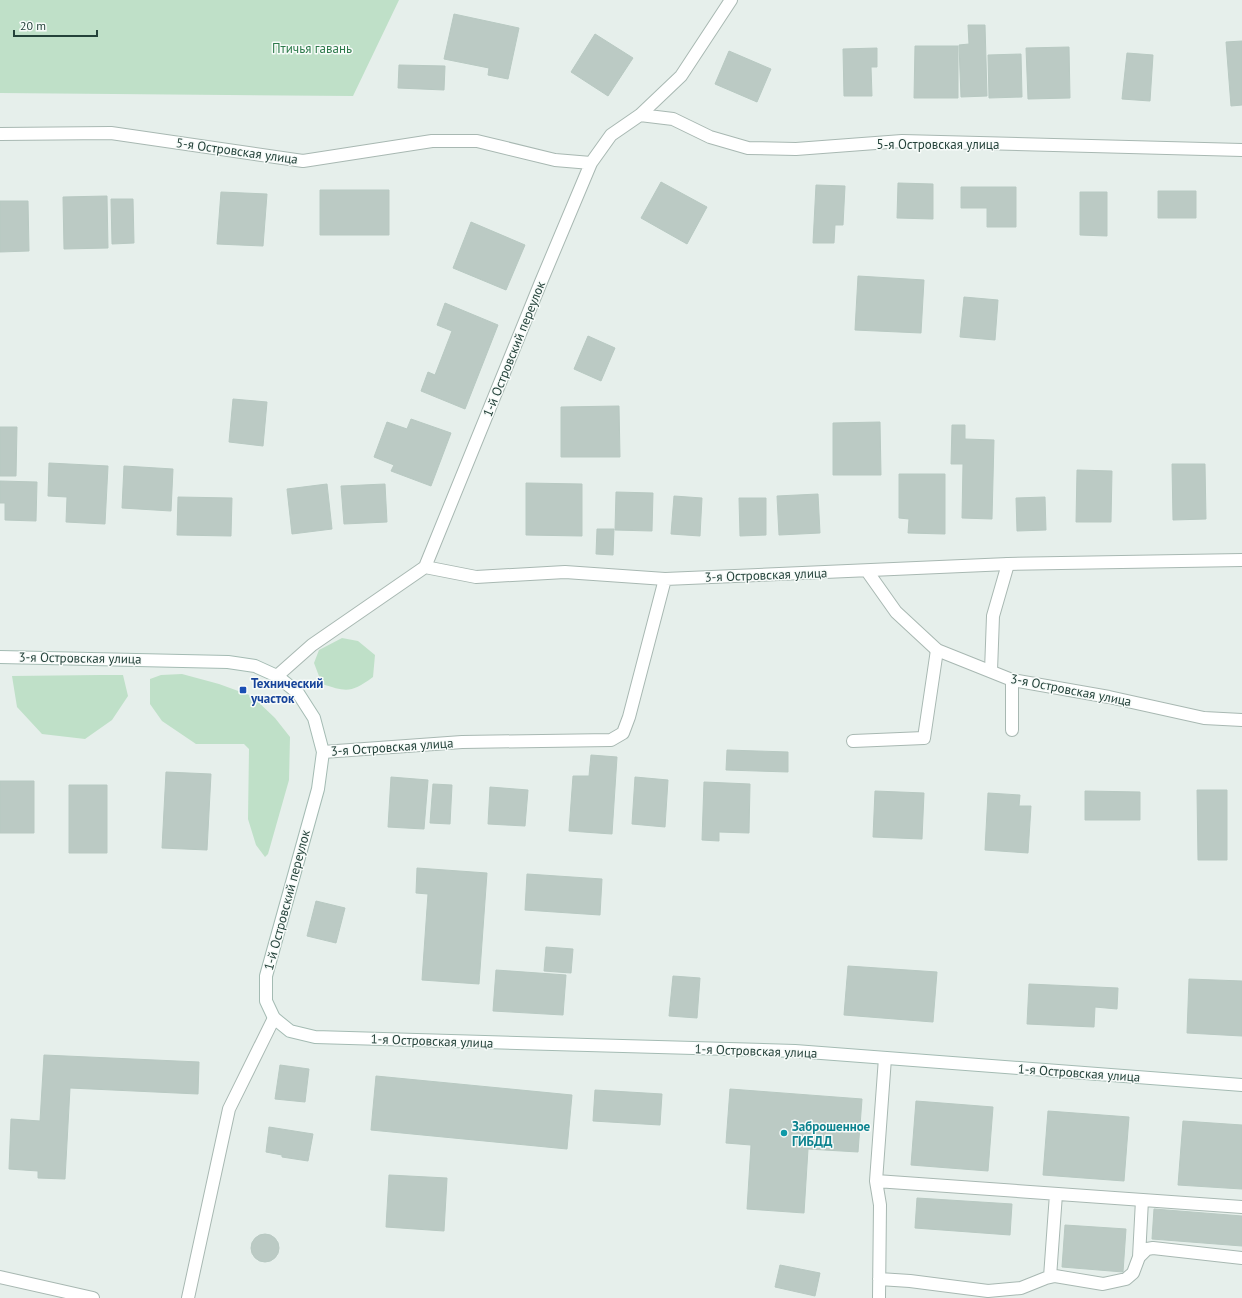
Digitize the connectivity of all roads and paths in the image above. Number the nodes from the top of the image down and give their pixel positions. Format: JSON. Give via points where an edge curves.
{"nodes":[{"id":1,"x":731,"y":0,"type":"edge"},
{"id":2,"x":640,"y":114,"type":"junction"},
{"id":3,"x":0,"y":134,"type":"edge"},
{"id":4,"x":1242,"y":150,"type":"edge"},
{"id":5,"x":592,"y":163,"type":"junction"},
{"id":6,"x":1242,"y":560,"type":"edge"},
{"id":7,"x":1008,"y":564,"type":"junction"},
{"id":8,"x":425,"y":567,"type":"junction"},
{"id":9,"x":867,"y":571,"type":"junction"},
{"id":10,"x":665,"y":579,"type":"junction"},
{"id":11,"x":937,"y":650,"type":"junction"},
{"id":12,"x":0,"y":657,"type":"edge"},
{"id":13,"x":992,"y":671,"type":"junction"},
{"id":14,"x":277,"y":676,"type":"junction"},
{"id":15,"x":1012,"y":680,"type":"junction"},
{"id":16,"x":1242,"y":720,"type":"edge"},
{"id":17,"x":1012,"y":730,"type":"dead end"},
{"id":18,"x":853,"y":741,"type":"dead end"},
{"id":19,"x":323,"y":752,"type":"junction"},
{"id":20,"x":274,"y":1018,"type":"junction"},
{"id":21,"x":885,"y":1058,"type":"junction"},
{"id":22,"x":1242,"y":1085,"type":"edge"},
{"id":23,"x":876,"y":1182,"type":"junction"},
{"id":24,"x":1056,"y":1194,"type":"junction"},
{"id":25,"x":1142,"y":1200,"type":"junction"},
{"id":26,"x":1242,"y":1207,"type":"edge"},
{"id":27,"x":1139,"y":1257,"type":"junction"},
{"id":28,"x":1242,"y":1258,"type":"edge"},
{"id":29,"x":0,"y":1277,"type":"edge"},
{"id":30,"x":1050,"y":1277,"type":"junction"},
{"id":31,"x":879,"y":1279,"type":"junction"},
{"id":32,"x":93,"y":1298,"type":"edge"},
{"id":33,"x":188,"y":1298,"type":"edge"},
{"id":34,"x":879,"y":1298,"type":"edge"}],
"edges":[{"from":1,"to":2,"type":"street","name":"1-й Островский переулок","via":[[681,76]]},
{"from":2,"to":4,"type":"street","name":"5-я Островская улица","via":[[673,119],[710,137],[748,148],[796,149],[902,141]]},
{"from":2,"to":5,"type":"street","name":"1-й Островский переулок","via":[[612,135]]},
{"from":3,"to":5,"type":"street","name":"5-я Островская улица","via":[[112,133],[303,161],[432,141],[477,141],[555,160]]},
{"from":5,"to":8,"type":"street","name":"1-й Островский переулок"},
{"from":6,"to":7,"type":"street","name":"3-я Островская улица"},
{"from":7,"to":9,"type":"street","name":"3-я Островская улица"},
{"from":7,"to":13,"type":"street","via":[[993,616]]},
{"from":8,"to":10,"type":"street","name":"3-я Островская улица","via":[[476,577],[565,572]]},
{"from":8,"to":14,"type":"street","via":[[312,645]]},
{"from":9,"to":10,"type":"street","name":"3-я Островская улица"},
{"from":9,"to":11,"type":"street","name":"3-я Островская улица","via":[[896,612]]},
{"from":10,"to":19,"type":"street","name":"3-я Островская улица","via":[[629,717],[623,733],[611,740],[462,742]]},
{"from":11,"to":13,"type":"street","name":"3-я Островская улица"},
{"from":11,"to":18,"type":"street","via":[[924,738]]},
{"from":12,"to":14,"type":"street","name":"3-я Островская улица","via":[[228,662],[255,666]]},
{"from":13,"to":15,"type":"street","name":"3-я Островская улица"},
{"from":14,"to":19,"type":"street","name":"3-я Островская улица","via":[[298,693],[314,718]]},
{"from":15,"to":16,"type":"street","name":"3-я Островская улица","via":[[1109,697],[1204,718]]},
{"from":15,"to":17,"type":"street"},
{"from":19,"to":20,"type":"street","name":"1-й Островский переулок","via":[[318,789],[266,976],[266,1002]]},
{"from":20,"to":21,"type":"street","name":"1-я Островская улица","via":[[290,1032],[315,1037],[787,1051]]},
{"from":20,"to":33,"type":"street","via":[[229,1109]]},
{"from":21,"to":22,"type":"street","name":"1-я Островская улица"},
{"from":21,"to":23,"type":"street"},
{"from":23,"to":24,"type":"street"},
{"from":23,"to":31,"type":"street","via":[[880,1205]]},
{"from":24,"to":25,"type":"street"},
{"from":24,"to":30,"type":"street"},
{"from":25,"to":26,"type":"street"},
{"from":25,"to":27,"type":"street"},
{"from":27,"to":28,"type":"street","via":[[1147,1249],[1153,1248]]},
{"from":27,"to":30,"type":"street","via":[[1133,1273],[1126,1279],[1103,1284]]},
{"from":29,"to":32,"type":"street"},
{"from":30,"to":31,"type":"street","via":[[1021,1288],[988,1292]]},
{"from":31,"to":34,"type":"street"}]}
